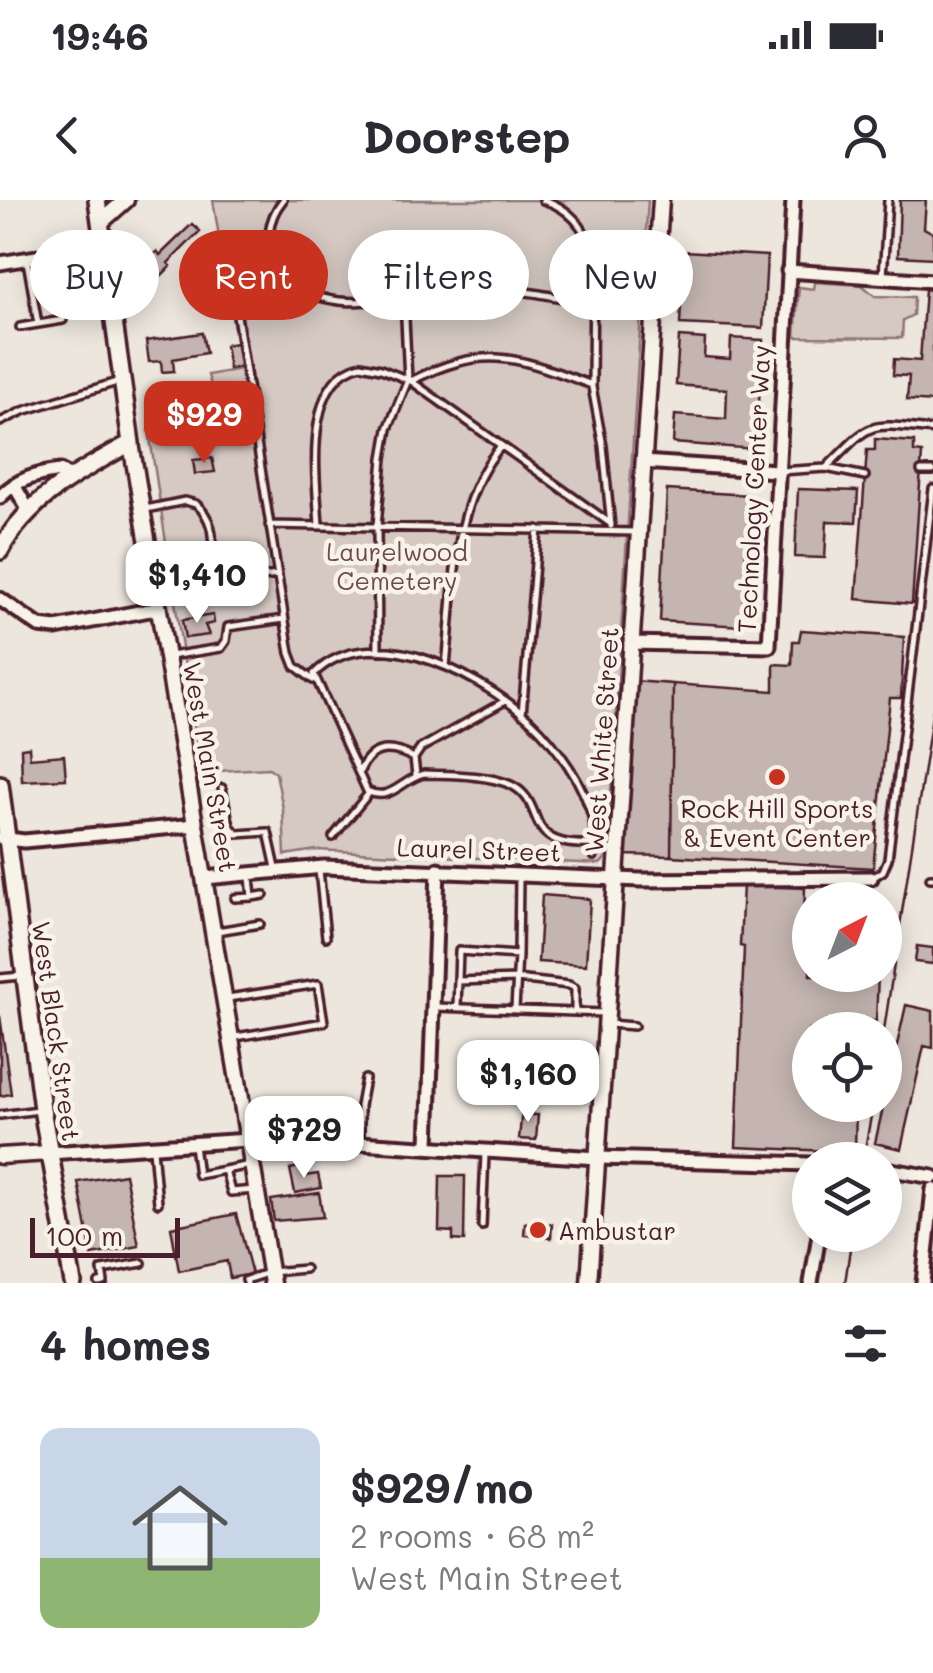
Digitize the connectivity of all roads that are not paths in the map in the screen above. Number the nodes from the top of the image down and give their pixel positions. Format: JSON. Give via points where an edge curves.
{"nodes":[{"id":1,"x":97,"y":200,"type":"edge"},
{"id":2,"x":126,"y":200,"type":"edge"},
{"id":3,"x":282,"y":200,"type":"edge"},
{"id":4,"x":543,"y":200,"type":"edge"},
{"id":5,"x":661,"y":200,"type":"edge"},
{"id":6,"x":793,"y":200,"type":"edge"},
{"id":7,"x":888,"y":200,"type":"edge"},
{"id":8,"x":100,"y":223,"type":"junction"},
{"id":9,"x":101,"y":230,"type":"edge"},
{"id":10,"x":269,"y":230,"type":"edge"},
{"id":11,"x":584,"y":230,"type":"edge"},
{"id":12,"x":27,"y":258,"type":"junction"},
{"id":13,"x":30,"y":258,"type":"edge"},
{"id":14,"x":0,"y":263,"type":"edge"},
{"id":15,"x":788,"y":271,"type":"junction"},
{"id":16,"x":883,"y":276,"type":"junction"},
{"id":17,"x":933,"y":281,"type":"edge"},
{"id":18,"x":63,"y":320,"type":"dead end"},
{"id":19,"x":115,"y":320,"type":"edge"},
{"id":20,"x":238,"y":320,"type":"edge"},
{"id":21,"x":405,"y":320,"type":"edge"},
{"id":22,"x":592,"y":320,"type":"edge"},
{"id":23,"x":38,"y":324,"type":"junction"},
{"id":24,"x":20,"y":326,"type":"dead end"},
{"id":25,"x":123,"y":380,"type":"junction"},
{"id":26,"x":409,"y":380,"type":"junction"},
{"id":27,"x":592,"y":385,"type":"junction"},
{"id":28,"x":0,"y":422,"type":"edge"},
{"id":29,"x":933,"y":430,"type":"edge"},
{"id":30,"x":131,"y":442,"type":"junction"},
{"id":31,"x":501,"y":446,"type":"junction"},
{"id":32,"x":846,"y":449,"type":"junction"},
{"id":33,"x":644,"y":462,"type":"junction"},
{"id":34,"x":826,"y":468,"type":"junction"},
{"id":35,"x":778,"y":471,"type":"junction"},
{"id":36,"x":842,"y":471,"type":"junction"},
{"id":37,"x":921,"y":471,"type":"dead end"},
{"id":38,"x":933,"y":471,"type":"edge"},
{"id":39,"x":865,"y":473,"type":"dead end"},
{"id":40,"x":71,"y":478,"type":"junction"},
{"id":41,"x":14,"y":485,"type":"junction"},
{"id":42,"x":933,"y":489,"type":"edge"},
{"id":43,"x":0,"y":497,"type":"edge"},
{"id":44,"x":142,"y":509,"type":"junction"},
{"id":45,"x":29,"y":512,"type":"junction"},
{"id":46,"x":269,"y":525,"type":"junction"},
{"id":47,"x":319,"y":526,"type":"junction"},
{"id":48,"x":377,"y":526,"type":"junction"},
{"id":49,"x":463,"y":527,"type":"junction"},
{"id":50,"x":611,"y":527,"type":"junction"},
{"id":51,"x":538,"y":529,"type":"junction"},
{"id":52,"x":638,"y":532,"type":"junction"},
{"id":53,"x":0,"y":551,"type":"edge"},
{"id":54,"x":278,"y":575,"type":"junction"},
{"id":55,"x":0,"y":599,"type":"edge"},
{"id":56,"x":160,"y":608,"type":"junction"},
{"id":57,"x":284,"y":618,"type":"junction"},
{"id":58,"x":630,"y":642,"type":"junction"},
{"id":59,"x":378,"y":651,"type":"junction"},
{"id":60,"x":167,"y":656,"type":"junction"},
{"id":61,"x":446,"y":666,"type":"junction"},
{"id":62,"x":315,"y":682,"type":"junction"},
{"id":63,"x":506,"y":701,"type":"junction"},
{"id":64,"x":522,"y":714,"type":"junction"},
{"id":65,"x":414,"y":758,"type":"junction"},
{"id":66,"x":360,"y":774,"type":"junction"},
{"id":67,"x":416,"y":776,"type":"junction"},
{"id":68,"x":0,"y":784,"type":"edge"},
{"id":69,"x":222,"y":788,"type":"dead end"},
{"id":70,"x":370,"y":793,"type":"junction"},
{"id":71,"x":196,"y":825,"type":"junction"},
{"id":72,"x":333,"y":837,"type":"dead end"},
{"id":73,"x":4,"y":838,"type":"edge"},
{"id":74,"x":594,"y":844,"type":"junction"},
{"id":75,"x":594,"y":856,"type":"dead end"},
{"id":76,"x":319,"y":868,"type":"junction"},
{"id":77,"x":438,"y":869,"type":"junction"},
{"id":78,"x":276,"y":871,"type":"junction"},
{"id":79,"x":520,"y":872,"type":"junction"},
{"id":80,"x":250,"y":874,"type":"junction"},
{"id":81,"x":205,"y":878,"type":"junction"},
{"id":82,"x":614,"y":878,"type":"junction"},
{"id":83,"x":872,"y":878,"type":"joint"},
{"id":84,"x":252,"y":896,"type":"junction"},
{"id":85,"x":264,"y":896,"type":"dead end"},
{"id":86,"x":235,"y":898,"type":"dead end"},
{"id":87,"x":260,"y":924,"type":"dead end"},
{"id":88,"x":214,"y":931,"type":"junction"},
{"id":89,"x":326,"y":937,"type":"dead end"},
{"id":90,"x":518,"y":955,"type":"junction"},
{"id":91,"x":24,"y":976,"type":"junction"},
{"id":92,"x":0,"y":978,"type":"edge"},
{"id":93,"x":516,"y":980,"type":"junction"},
{"id":94,"x":458,"y":981,"type":"junction"},
{"id":95,"x":225,"y":998,"type":"junction"},
{"id":96,"x":456,"y":1006,"type":"junction"},
{"id":97,"x":434,"y":1007,"type":"junction"},
{"id":98,"x":515,"y":1009,"type":"junction"},
{"id":99,"x":576,"y":1012,"type":"junction"},
{"id":100,"x":606,"y":1019,"type":"junction"},
{"id":101,"x":634,"y":1026,"type":"dead end"},
{"id":102,"x":232,"y":1038,"type":"junction"},
{"id":103,"x":366,"y":1079,"type":"dead end"},
{"id":104,"x":42,"y":1109,"type":"junction"},
{"id":105,"x":0,"y":1115,"type":"edge"},
{"id":106,"x":248,"y":1139,"type":"junction"},
{"id":107,"x":360,"y":1141,"type":"junction"},
{"id":108,"x":194,"y":1142,"type":"junction"},
{"id":109,"x":428,"y":1145,"type":"junction"},
{"id":110,"x":152,"y":1146,"type":"junction"},
{"id":111,"x":485,"y":1151,"type":"junction"},
{"id":112,"x":49,"y":1153,"type":"junction"},
{"id":113,"x":0,"y":1156,"type":"edge"},
{"id":114,"x":598,"y":1158,"type":"junction"},
{"id":115,"x":792,"y":1163,"type":"edge"},
{"id":116,"x":252,"y":1165,"type":"junction"},
{"id":117,"x":226,"y":1170,"type":"junction"},
{"id":118,"x":902,"y":1172,"type":"edge"},
{"id":119,"x":933,"y":1177,"type":"edge"},
{"id":120,"x":933,"y":1188,"type":"edge"},
{"id":121,"x":256,"y":1190,"type":"junction"},
{"id":122,"x":158,"y":1203,"type":"dead end"},
{"id":123,"x":482,"y":1226,"type":"dead end"},
{"id":124,"x":816,"y":1252,"type":"edge"},
{"id":125,"x":142,"y":1263,"type":"dead end"},
{"id":126,"x":305,"y":1268,"type":"dead end"},
{"id":127,"x":271,"y":1278,"type":"edge"},
{"id":128,"x":73,"y":1283,"type":"edge"},
{"id":129,"x":99,"y":1283,"type":"edge"},
{"id":130,"x":246,"y":1283,"type":"edge"},
{"id":131,"x":589,"y":1283,"type":"edge"},
{"id":132,"x":811,"y":1283,"type":"edge"},
{"id":133,"x":922,"y":1283,"type":"edge"}],
"edges":[{"from":1,"to":8,"type":"main road","name":"West Main Street"},
{"from":2,"to":8,"type":"street"},
{"from":3,"to":10,"type":"lane"},
{"from":4,"to":11,"type":"lane"},
{"from":5,"to":33,"type":"street","name":"West White Street"},
{"from":6,"to":15,"type":"street","name":"Technology Center Way"},
{"from":7,"to":16,"type":"lane"},
{"from":8,"to":9,"type":"main road","name":"West Main Street"},
{"from":12,"to":13,"type":"street"},
{"from":12,"to":14,"type":"street"},
{"from":12,"to":23,"type":"lane"},
{"from":15,"to":16,"type":"street"},
{"from":15,"to":35,"type":"street","name":"Technology Center Way"},
{"from":16,"to":17,"type":"street"},
{"from":18,"to":23,"type":"lane"},
{"from":19,"to":25,"type":"main road","name":"West Main Street"},
{"from":20,"to":46,"type":"lane"},
{"from":21,"to":26,"type":"lane"},
{"from":22,"to":27,"type":"lane"},
{"from":23,"to":24,"type":"lane"},
{"from":25,"to":28,"type":"lane"},
{"from":25,"to":30,"type":"main road","name":"West Main Street"},
{"from":26,"to":27,"type":"lane","via":[[457,361],[498,356]]},
{"from":26,"to":31,"type":"lane"},
{"from":26,"to":47,"type":"lane","via":[[360,365],[331,386],[317,427]]},
{"from":26,"to":48,"type":"lane","via":[[384,444]]},
{"from":27,"to":50,"type":"lane"},
{"from":29,"to":32,"type":"lane","via":[[880,424]]},
{"from":30,"to":40,"type":"main road"},
{"from":30,"to":44,"type":"street","name":"West Main Street"},
{"from":31,"to":49,"type":"lane","via":[[476,483]]},
{"from":31,"to":50,"type":"lane"},
{"from":32,"to":34,"type":"lane"},
{"from":32,"to":36,"type":"lane"},
{"from":33,"to":35,"type":"street"},
{"from":33,"to":52,"type":"street","name":"West White Street"},
{"from":34,"to":35,"type":"lane"},
{"from":34,"to":36,"type":"lane"},
{"from":35,"to":58,"type":"street","name":"Technology Center Way","via":[[770,646]]},
{"from":36,"to":39,"type":"lane"},
{"from":37,"to":38,"type":"lane"},
{"from":40,"to":41,"type":"street","via":[[60,471]]},
{"from":40,"to":45,"type":"main road"},
{"from":41,"to":43,"type":"street"},
{"from":41,"to":45,"type":"street"},
{"from":42,"to":83,"type":"lane","via":[[888,859]]},
{"from":44,"to":54,"type":"lane","via":[[196,504],[208,520],[218,572],[236,580]]},
{"from":44,"to":56,"type":"street","name":"West Main Street"},
{"from":45,"to":53,"type":"main road"},
{"from":46,"to":47,"type":"lane"},
{"from":46,"to":54,"type":"lane"},
{"from":47,"to":48,"type":"lane"},
{"from":48,"to":49,"type":"lane"},
{"from":48,"to":59,"type":"lane"},
{"from":49,"to":51,"type":"lane"},
{"from":49,"to":61,"type":"lane"},
{"from":50,"to":51,"type":"lane"},
{"from":50,"to":52,"type":"lane"},
{"from":51,"to":64,"type":"lane"},
{"from":52,"to":58,"type":"street","name":"West White Street"},
{"from":54,"to":57,"type":"lane"},
{"from":55,"to":56,"type":"street","via":[[40,626],[56,628]]},
{"from":56,"to":60,"type":"street","name":"West Main Street"},
{"from":57,"to":60,"type":"lane","via":[[228,626],[221,648]]},
{"from":57,"to":62,"type":"lane","via":[[292,661]]},
{"from":58,"to":82,"type":"street","name":"West White Street"},
{"from":59,"to":61,"type":"lane"},
{"from":59,"to":62,"type":"lane","via":[[332,661],[314,674]]},
{"from":60,"to":71,"type":"street","name":"West Main Street"},
{"from":61,"to":63,"type":"lane"},
{"from":62,"to":66,"type":"lane"},
{"from":63,"to":64,"type":"lane"},
{"from":63,"to":65,"type":"lane"},
{"from":64,"to":74,"type":"lane","via":[[574,776],[589,807]]},
{"from":65,"to":66,"type":"lane","via":[[380,750]]},
{"from":65,"to":67,"type":"lane"},
{"from":66,"to":70,"type":"lane"},
{"from":67,"to":70,"type":"lane","via":[[388,794]]},
{"from":67,"to":74,"type":"lane","via":[[510,785],[552,839]]},
{"from":68,"to":73,"type":"main road","name":"West Black Street"},
{"from":69,"to":78,"type":"lane","via":[[236,834],[268,832]]},
{"from":70,"to":72,"type":"lane"},
{"from":71,"to":73,"type":"street"},
{"from":71,"to":81,"type":"street","name":"West Main Street"},
{"from":73,"to":91,"type":"main road","name":"West Black Street"},
{"from":74,"to":75,"type":"lane"},
{"from":76,"to":77,"type":"street","name":"Laurel Street"},
{"from":76,"to":78,"type":"street","name":"Laurel Street"},
{"from":76,"to":89,"type":"lane"},
{"from":77,"to":79,"type":"street","name":"Laurel Street"},
{"from":77,"to":97,"type":"street"},
{"from":78,"to":80,"type":"street","name":"Laurel Street"},
{"from":79,"to":82,"type":"street","name":"Laurel Street"},
{"from":79,"to":90,"type":"lane"},
{"from":80,"to":81,"type":"street","name":"Laurel Street"},
{"from":80,"to":84,"type":"lane"},
{"from":81,"to":88,"type":"street","name":"West Main Street"},
{"from":82,"to":83,"type":"street","name":"Laurel Street"},
{"from":82,"to":100,"type":"street","name":"West White Street"},
{"from":84,"to":85,"type":"lane"},
{"from":84,"to":86,"type":"lane"},
{"from":87,"to":88,"type":"lane"},
{"from":88,"to":95,"type":"street","name":"West Main Street"},
{"from":90,"to":93,"type":"lane"},
{"from":90,"to":94,"type":"lane","via":[[459,951]]},
{"from":91,"to":92,"type":"lane"},
{"from":91,"to":104,"type":"main road","name":"West Black Street"},
{"from":93,"to":94,"type":"lane"},
{"from":93,"to":98,"type":"lane"},
{"from":93,"to":99,"type":"lane","via":[[570,985]]},
{"from":94,"to":96,"type":"lane"},
{"from":95,"to":102,"type":"street","name":"West Main Street"},
{"from":95,"to":102,"type":"lane","via":[[318,984],[324,1022]]},
{"from":96,"to":97,"type":"lane"},
{"from":96,"to":98,"type":"lane"},
{"from":97,"to":109,"type":"street"},
{"from":98,"to":99,"type":"lane"},
{"from":99,"to":100,"type":"lane"},
{"from":100,"to":101,"type":"lane"},
{"from":100,"to":114,"type":"street","name":"West White Street"},
{"from":102,"to":106,"type":"street","name":"West Main Street"},
{"from":103,"to":107,"type":"lane"},
{"from":104,"to":105,"type":"lane"},
{"from":104,"to":112,"type":"main road","name":"West Black Street"},
{"from":106,"to":107,"type":"street"},
{"from":106,"to":108,"type":"street"},
{"from":106,"to":116,"type":"street","name":"West Main Street"},
{"from":107,"to":109,"type":"street"},
{"from":108,"to":110,"type":"street"},
{"from":108,"to":117,"type":"lane","via":[[198,1175]]},
{"from":109,"to":111,"type":"street"},
{"from":110,"to":112,"type":"street"},
{"from":110,"to":122,"type":"lane"},
{"from":111,"to":114,"type":"street"},
{"from":111,"to":123,"type":"lane"},
{"from":112,"to":113,"type":"street"},
{"from":112,"to":128,"type":"main road","name":"West Black Street"},
{"from":114,"to":115,"type":"street"},
{"from":114,"to":131,"type":"street","name":"West White Street"},
{"from":116,"to":117,"type":"lane"},
{"from":116,"to":121,"type":"street","name":"West Main Street"},
{"from":117,"to":121,"type":"lane","via":[[230,1192]]},
{"from":118,"to":119,"type":"street"},
{"from":120,"to":133,"type":"street"},
{"from":121,"to":127,"type":"street","name":"West Main Street"},
{"from":124,"to":132,"type":"street"},
{"from":125,"to":129,"type":"lane","via":[[102,1270]]},
{"from":126,"to":127,"type":"lane"},
{"from":127,"to":130,"type":"lane"}]}
